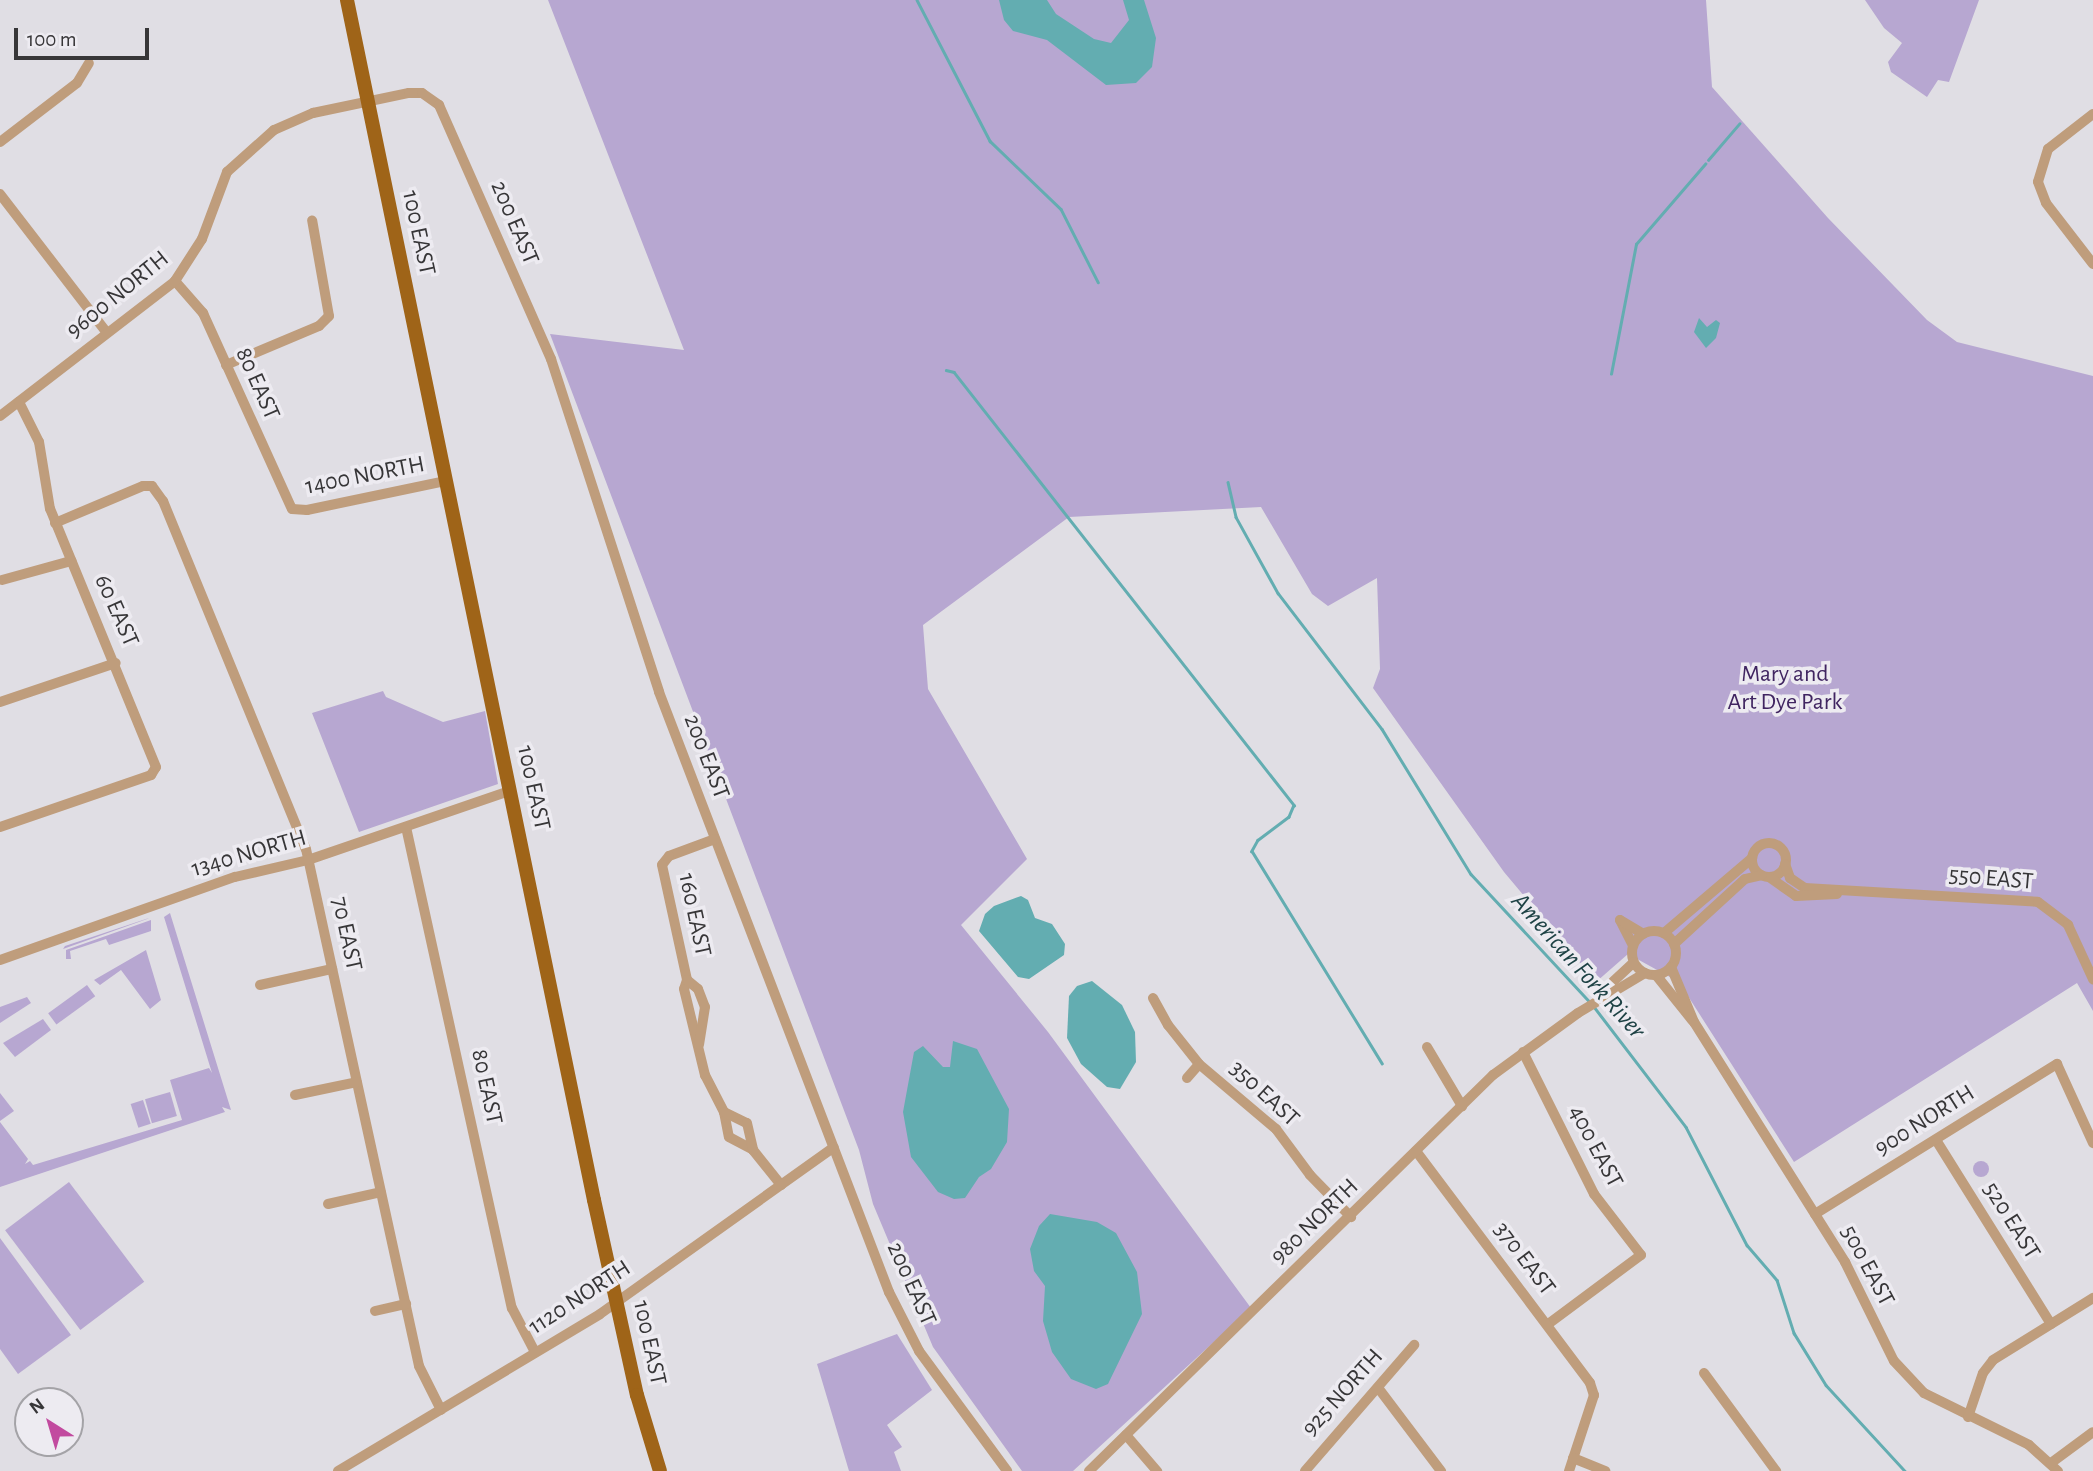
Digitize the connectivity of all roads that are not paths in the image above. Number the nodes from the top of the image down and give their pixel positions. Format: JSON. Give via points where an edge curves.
{"nodes":[{"id":1,"x":346,"y":0,"type":"edge"},
{"id":2,"x":89,"y":62,"type":"dead end"},
{"id":3,"x":370,"y":106,"type":"junction"},
{"id":4,"x":2093,"y":114,"type":"edge"},
{"id":5,"x":0,"y":142,"type":"edge"},
{"id":6,"x":0,"y":194,"type":"edge"},
{"id":7,"x":312,"y":220,"type":"dead end"},
{"id":8,"x":2093,"y":264,"type":"edge"},
{"id":9,"x":175,"y":281,"type":"junction"},
{"id":10,"x":107,"y":333,"type":"junction"},
{"id":11,"x":226,"y":365,"type":"junction"},
{"id":12,"x":19,"y":402,"type":"junction"},
{"id":13,"x":0,"y":416,"type":"edge"},
{"id":14,"x":446,"y":481,"type":"junction"},
{"id":15,"x":292,"y":509,"type":"joint"},
{"id":16,"x":55,"y":523,"type":"junction"},
{"id":17,"x":71,"y":561,"type":"junction"},
{"id":18,"x":2,"y":580,"type":"dead end"},
{"id":19,"x":116,"y":663,"type":"junction"},
{"id":20,"x":0,"y":702,"type":"edge"},
{"id":21,"x":510,"y":791,"type":"junction"},
{"id":22,"x":0,"y":827,"type":"edge"},
{"id":23,"x":406,"y":827,"type":"junction"},
{"id":24,"x":715,"y":839,"type":"junction"},
{"id":25,"x":1752,"y":858,"type":"junction"},
{"id":26,"x":308,"y":860,"type":"junction"},
{"id":27,"x":1785,"y":864,"type":"junction"},
{"id":28,"x":1766,"y":876,"type":"junction"},
{"id":29,"x":1843,"y":893,"type":"junction"},
{"id":30,"x":1664,"y":933,"type":"junction"},
{"id":31,"x":1643,"y":934,"type":"junction"},
{"id":32,"x":1674,"y":944,"type":"junction"},
{"id":33,"x":1633,"y":946,"type":"junction"},
{"id":34,"x":0,"y":960,"type":"edge"},
{"id":35,"x":1634,"y":962,"type":"junction"},
{"id":36,"x":1671,"y":967,"type":"junction"},
{"id":37,"x":332,"y":969,"type":"junction"},
{"id":38,"x":1650,"y":974,"type":"junction"},
{"id":39,"x":2093,"y":979,"type":"edge"},
{"id":40,"x":687,"y":980,"type":"junction"},
{"id":41,"x":260,"y":985,"type":"dead end"},
{"id":42,"x":1604,"y":994,"type":"junction"},
{"id":43,"x":1153,"y":998,"type":"dead end"},
{"id":44,"x":1694,"y":1021,"type":"junction"},
{"id":45,"x":699,"y":1045,"type":"junction"},
{"id":46,"x":1427,"y":1047,"type":"dead end"},
{"id":47,"x":1523,"y":1052,"type":"junction"},
{"id":48,"x":1199,"y":1063,"type":"junction"},
{"id":49,"x":1187,"y":1078,"type":"dead end"},
{"id":50,"x":357,"y":1082,"type":"junction"},
{"id":51,"x":295,"y":1095,"type":"dead end"},
{"id":52,"x":1462,"y":1106,"type":"junction"},
{"id":53,"x":724,"y":1112,"type":"junction"},
{"id":54,"x":1936,"y":1140,"type":"junction"},
{"id":55,"x":2093,"y":1143,"type":"edge"},
{"id":56,"x":834,"y":1147,"type":"junction"},
{"id":57,"x":753,"y":1150,"type":"junction"},
{"id":58,"x":1416,"y":1151,"type":"junction"},
{"id":59,"x":781,"y":1185,"type":"junction"},
{"id":60,"x":381,"y":1192,"type":"junction"},
{"id":61,"x":328,"y":1203,"type":"dead end"},
{"id":62,"x":1815,"y":1214,"type":"junction"},
{"id":63,"x":1351,"y":1217,"type":"junction"},
{"id":64,"x":2093,"y":1298,"type":"edge"},
{"id":65,"x":617,"y":1301,"type":"junction"},
{"id":66,"x":406,"y":1304,"type":"junction"},
{"id":67,"x":375,"y":1311,"type":"dead end"},
{"id":68,"x":1548,"y":1324,"type":"junction"},
{"id":69,"x":2051,"y":1324,"type":"junction"},
{"id":70,"x":1414,"y":1345,"type":"dead end"},
{"id":71,"x":535,"y":1352,"type":"junction"},
{"id":72,"x":1704,"y":1373,"type":"dead end"},
{"id":73,"x":1379,"y":1389,"type":"junction"},
{"id":74,"x":440,"y":1410,"type":"junction"},
{"id":75,"x":1968,"y":1417,"type":"junction"},
{"id":76,"x":2093,"y":1432,"type":"edge"},
{"id":77,"x":1126,"y":1435,"type":"junction"},
{"id":78,"x":1573,"y":1458,"type":"junction"},
{"id":79,"x":2054,"y":1467,"type":"edge"},
{"id":80,"x":1773,"y":1470,"type":"edge"},
{"id":81,"x":338,"y":1471,"type":"edge"},
{"id":82,"x":660,"y":1471,"type":"edge"},
{"id":83,"x":1007,"y":1471,"type":"edge"},
{"id":84,"x":1089,"y":1471,"type":"edge"},
{"id":85,"x":1157,"y":1471,"type":"edge"},
{"id":86,"x":1305,"y":1471,"type":"edge"},
{"id":87,"x":1441,"y":1471,"type":"edge"},
{"id":88,"x":1569,"y":1471,"type":"edge"},
{"id":89,"x":1606,"y":1471,"type":"edge"}],
"edges":[{"from":1,"to":3,"type":"main road","name":"100 EAST"},
{"from":2,"to":5,"type":"street","via":[[77,83]]},
{"from":3,"to":9,"type":"street","name":"9600 NORTH","via":[[293,120],[240,158],[226,172],[202,239]]},
{"from":3,"to":14,"type":"main road","name":"100 EAST"},
{"from":3,"to":24,"type":"street","name":"200 EAST","via":[[422,93],[443,113],[551,359],[641,643]]},
{"from":4,"to":8,"type":"street","via":[[2054,143],[2039,167],[2038,182],[2044,199]]},
{"from":6,"to":10,"type":"street"},
{"from":7,"to":11,"type":"street","via":[[329,316],[319,326]]},
{"from":9,"to":10,"type":"street","name":"9600 NORTH"},
{"from":9,"to":11,"type":"street","name":"80 EAST","via":[[203,313]]},
{"from":10,"to":12,"type":"street","name":"9600 NORTH"},
{"from":11,"to":15,"type":"street","name":"80 EAST"},
{"from":12,"to":13,"type":"street","name":"9600 NORTH"},
{"from":12,"to":16,"type":"street","name":"60 EAST","via":[[39,442]]},
{"from":14,"to":15,"type":"street","name":"1400 NORTH","via":[[307,510]]},
{"from":14,"to":21,"type":"main road","name":"100 EAST"},
{"from":16,"to":17,"type":"street","name":"60 EAST"},
{"from":16,"to":26,"type":"street","name":"70 EAST","via":[[132,489],[152,486],[163,501],[228,654]]},
{"from":17,"to":18,"type":"street"},
{"from":17,"to":19,"type":"street","name":"60 EAST"},
{"from":19,"to":20,"type":"street"},
{"from":19,"to":22,"type":"street","name":"60 EAST","via":[[156,767],[151,775]]},
{"from":21,"to":23,"type":"street","name":"1340 NORTH"},
{"from":21,"to":65,"type":"main road","name":"100 EAST"},
{"from":23,"to":26,"type":"street","name":"1340 NORTH"},
{"from":23,"to":71,"type":"street","name":"80 EAST","via":[[512,1308]]},
{"from":24,"to":40,"type":"street","name":"160 EAST","via":[[664,860]]},
{"from":24,"to":56,"type":"street","name":"200 EAST"},
{"from":25,"to":27,"type":"street","via":[[1759,846],[1769,843],[1784,851]]},
{"from":25,"to":28,"type":"street"},
{"from":25,"to":30,"type":"street"},
{"from":26,"to":34,"type":"street","name":"1340 NORTH","via":[[235,877]]},
{"from":26,"to":37,"type":"street","name":"70 EAST"},
{"from":27,"to":28,"type":"street","via":[[1781,872]]},
{"from":27,"to":29,"type":"street","name":"550 EAST","via":[[1799,886]]},
{"from":28,"to":29,"type":"street","name":"550 EAST","via":[[1802,897]]},
{"from":28,"to":32,"type":"street","via":[[1745,879]]},
{"from":29,"to":39,"type":"street","name":"550 EAST","via":[[2010,897],[2038,902],[2068,925]]},
{"from":30,"to":31,"type":"street"},
{"from":30,"to":32,"type":"street"},
{"from":31,"to":33,"type":"street"},
{"from":31,"to":33,"type":"street","via":[[1620,920]]},
{"from":32,"to":36,"type":"street"},
{"from":33,"to":35,"type":"street"},
{"from":35,"to":38,"type":"street"},
{"from":35,"to":42,"type":"street","name":"980 NORTH"},
{"from":36,"to":38,"type":"street"},
{"from":36,"to":44,"type":"street","name":"500 EAST"},
{"from":37,"to":41,"type":"street"},
{"from":37,"to":50,"type":"street","name":"70 EAST"},
{"from":38,"to":42,"type":"street","name":"980 NORTH"},
{"from":38,"to":44,"type":"street","name":"500 EAST"},
{"from":40,"to":45,"type":"street","name":"160 EAST","via":[[684,989]]},
{"from":40,"to":45,"type":"street","name":"160 EAST","via":[[698,989],[705,1007]]},
{"from":42,"to":47,"type":"street","name":"980 NORTH"},
{"from":43,"to":48,"type":"street","name":"350 EAST"},
{"from":44,"to":62,"type":"street","name":"500 EAST"},
{"from":45,"to":53,"type":"street","name":"160 EAST","via":[[705,1074]]},
{"from":46,"to":52,"type":"street"},
{"from":47,"to":52,"type":"street","name":"980 NORTH"},
{"from":47,"to":68,"type":"street","name":"400 EAST","via":[[1594,1194],[1641,1255]]},
{"from":48,"to":49,"type":"street"},
{"from":48,"to":63,"type":"street","name":"350 EAST","via":[[1276,1129],[1310,1175]]},
{"from":50,"to":51,"type":"street"},
{"from":50,"to":60,"type":"street","name":"70 EAST"},
{"from":52,"to":58,"type":"street","name":"980 NORTH"},
{"from":53,"to":57,"type":"street","name":"160 EAST","via":[[747,1124]]},
{"from":53,"to":57,"type":"street","name":"160 EAST","via":[[729,1137]]},
{"from":54,"to":55,"type":"street","name":"900 NORTH","via":[[2057,1064]]},
{"from":54,"to":62,"type":"street","name":"900 NORTH"},
{"from":54,"to":69,"type":"street","name":"520 EAST"},
{"from":56,"to":59,"type":"street","name":"1120 NORTH"},
{"from":56,"to":83,"type":"street","name":"200 EAST","via":[[909,1335]]},
{"from":57,"to":59,"type":"street","name":"160 EAST"},
{"from":58,"to":63,"type":"street","name":"980 NORTH"},
{"from":58,"to":68,"type":"street","name":"370 EAST"},
{"from":59,"to":65,"type":"street","name":"1120 NORTH"},
{"from":60,"to":61,"type":"street"},
{"from":60,"to":66,"type":"street","name":"70 EAST"},
{"from":62,"to":75,"type":"street","name":"500 EAST","via":[[1845,1262],[1894,1361],[1924,1394]]},
{"from":63,"to":77,"type":"street","name":"980 NORTH"},
{"from":64,"to":69,"type":"street"},
{"from":65,"to":71,"type":"street","name":"1120 NORTH"},
{"from":65,"to":82,"type":"main road","name":"100 EAST"},
{"from":66,"to":67,"type":"street"},
{"from":66,"to":74,"type":"street","name":"70 EAST","via":[[421,1374]]},
{"from":68,"to":78,"type":"street","name":"370 EAST","via":[[1594,1395]]},
{"from":69,"to":75,"type":"street","via":[[1993,1360],[1983,1373]]},
{"from":70,"to":73,"type":"street","name":"925 NORTH"},
{"from":71,"to":74,"type":"street","name":"1120 NORTH"},
{"from":72,"to":80,"type":"street"},
{"from":73,"to":86,"type":"street","name":"925 NORTH"},
{"from":73,"to":87,"type":"street"},
{"from":74,"to":81,"type":"street","name":"1120 NORTH"},
{"from":75,"to":79,"type":"street","name":"500 EAST","via":[[2029,1445]]},
{"from":76,"to":79,"type":"street"},
{"from":77,"to":84,"type":"street","name":"980 NORTH"},
{"from":77,"to":85,"type":"street"},
{"from":78,"to":88,"type":"street"},
{"from":78,"to":89,"type":"street"}]}
